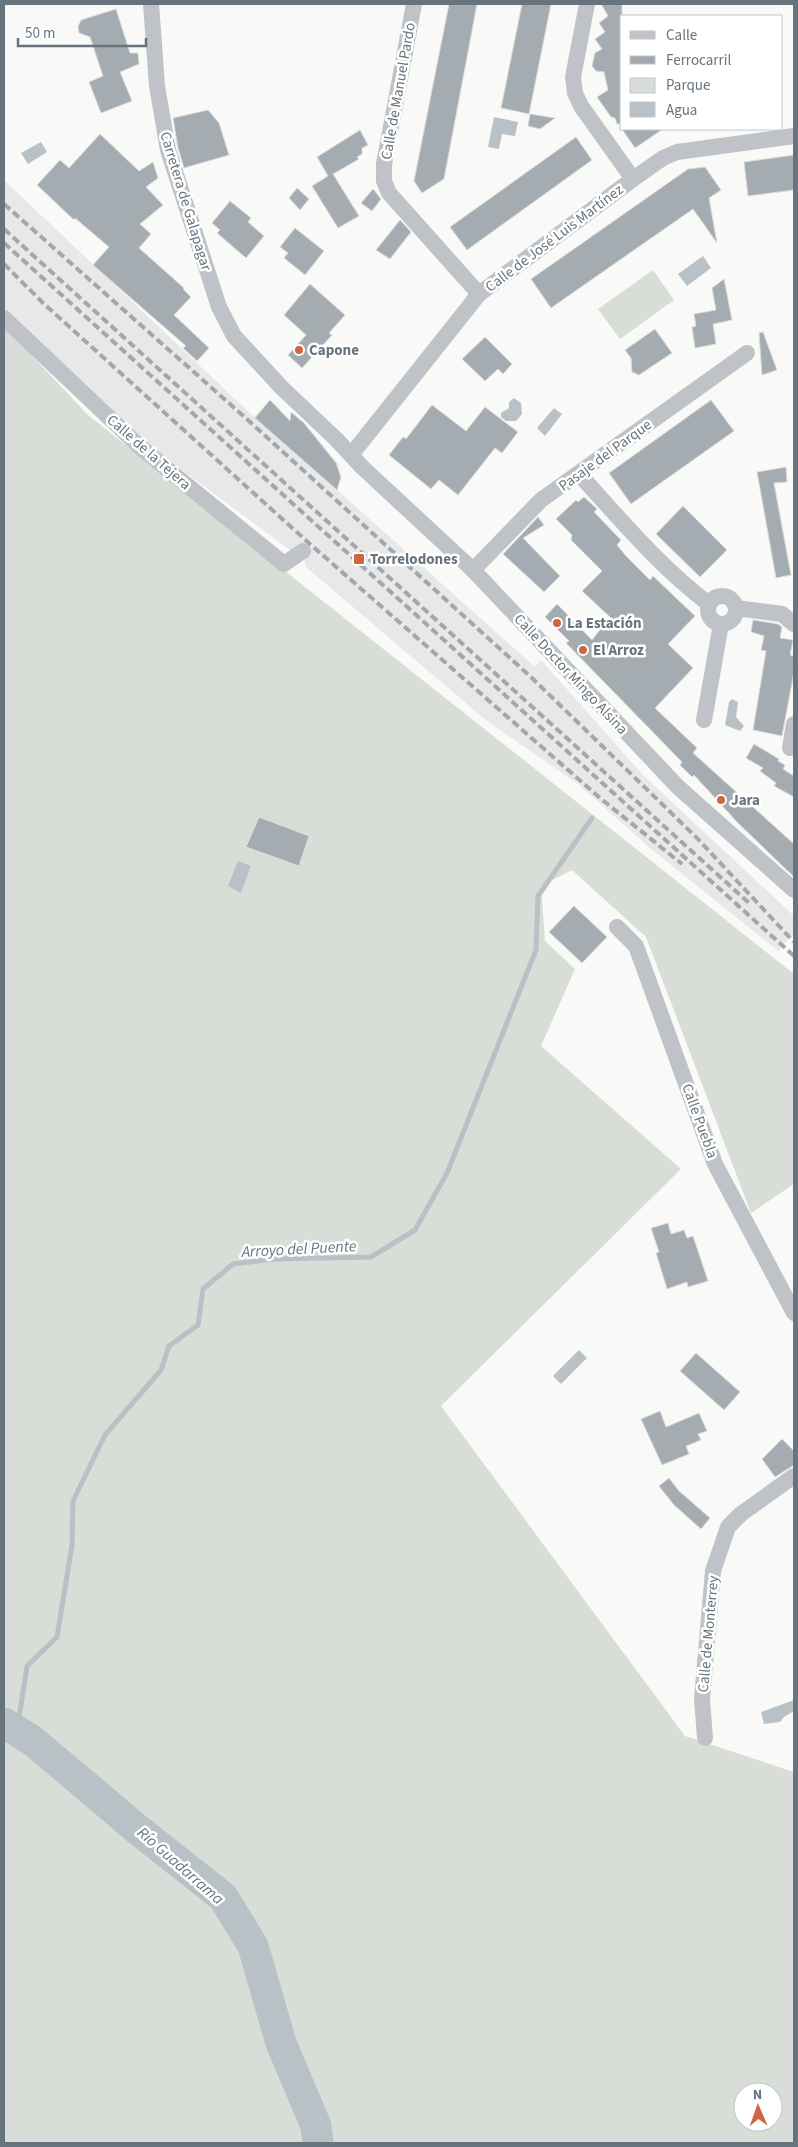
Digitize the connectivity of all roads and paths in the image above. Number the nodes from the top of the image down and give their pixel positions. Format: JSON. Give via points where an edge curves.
{"nodes":[{"id":1,"x":151,"y":4,"type":"edge"},
{"id":2,"x":414,"y":4,"type":"edge"},
{"id":3,"x":587,"y":4,"type":"edge"},
{"id":4,"x":794,"y":136,"type":"edge"},
{"id":5,"x":633,"y":179,"type":"junction"},
{"id":6,"x":479,"y":294,"type":"junction"},
{"id":7,"x":4,"y":318,"type":"edge"},
{"id":8,"x":746,"y":352,"type":"dead end"},
{"id":9,"x":351,"y":455,"type":"junction"},
{"id":10,"x":579,"y":474,"type":"junction"},
{"id":11,"x":303,"y":551,"type":"dead end"},
{"id":12,"x":473,"y":570,"type":"junction"},
{"id":13,"x":709,"y":604,"type":"junction"},
{"id":14,"x":736,"y":608,"type":"junction"},
{"id":15,"x":721,"y":624,"type":"junction"},
{"id":16,"x":794,"y":624,"type":"edge"},
{"id":17,"x":704,"y":720,"type":"dead end"},
{"id":18,"x":794,"y":724,"type":"edge"},
{"id":19,"x":790,"y":748,"type":"dead end"},
{"id":20,"x":794,"y":890,"type":"edge"},
{"id":21,"x":617,"y":927,"type":"dead end"},
{"id":22,"x":794,"y":1312,"type":"edge"},
{"id":23,"x":794,"y":1476,"type":"edge"},
{"id":24,"x":705,"y":1738,"type":"dead end"}],
"edges":[{"from":1,"to":9,"type":"street","name":"Carretera de Galapagar","via":[[157,86],[168,150],[219,307],[234,336]]},
{"from":2,"to":6,"type":"street","name":"Calle de Manuel Pardo","via":[[384,164],[384,180],[389,193]]},
{"from":3,"to":5,"type":"street","via":[[573,77],[575,93]]},
{"from":4,"to":5,"type":"street","name":"Calle de José Luis Martínez","via":[[677,152]]},
{"from":5,"to":6,"type":"street","name":"Calle de José Luis Martínez"},
{"from":6,"to":9,"type":"street","name":"Calle de José Luis Martínez"},
{"from":7,"to":11,"type":"street","name":"Calle de la Tejera","via":[[139,446],[284,564]]},
{"from":8,"to":10,"type":"street","name":"Pasaje del Parque"},
{"from":9,"to":12,"type":"street","name":"Calle Doctor Mingo Alsina"},
{"from":10,"to":12,"type":"street","name":"Pasaje del Parque","via":[[541,500]]},
{"from":10,"to":13,"type":"street","via":[[656,559]]},
{"from":12,"to":20,"type":"street","name":"Calle Doctor Mingo Alsina","via":[[678,787]]},
{"from":13,"to":14,"type":"street","via":[[719,596],[726,596],[732,599]]},
{"from":13,"to":15,"type":"street","via":[[712,620]]},
{"from":14,"to":15,"type":"street","via":[[732,620]]},
{"from":14,"to":16,"type":"street","via":[[782,614]]},
{"from":15,"to":17,"type":"street"},
{"from":18,"to":19,"type":"street"},
{"from":21,"to":22,"type":"street","name":"Calle Puebla","via":[[636,946],[715,1164]]},
{"from":23,"to":24,"type":"street","name":"Calle de Monterrey","via":[[728,1527],[713,1571],[702,1699]]}]}
